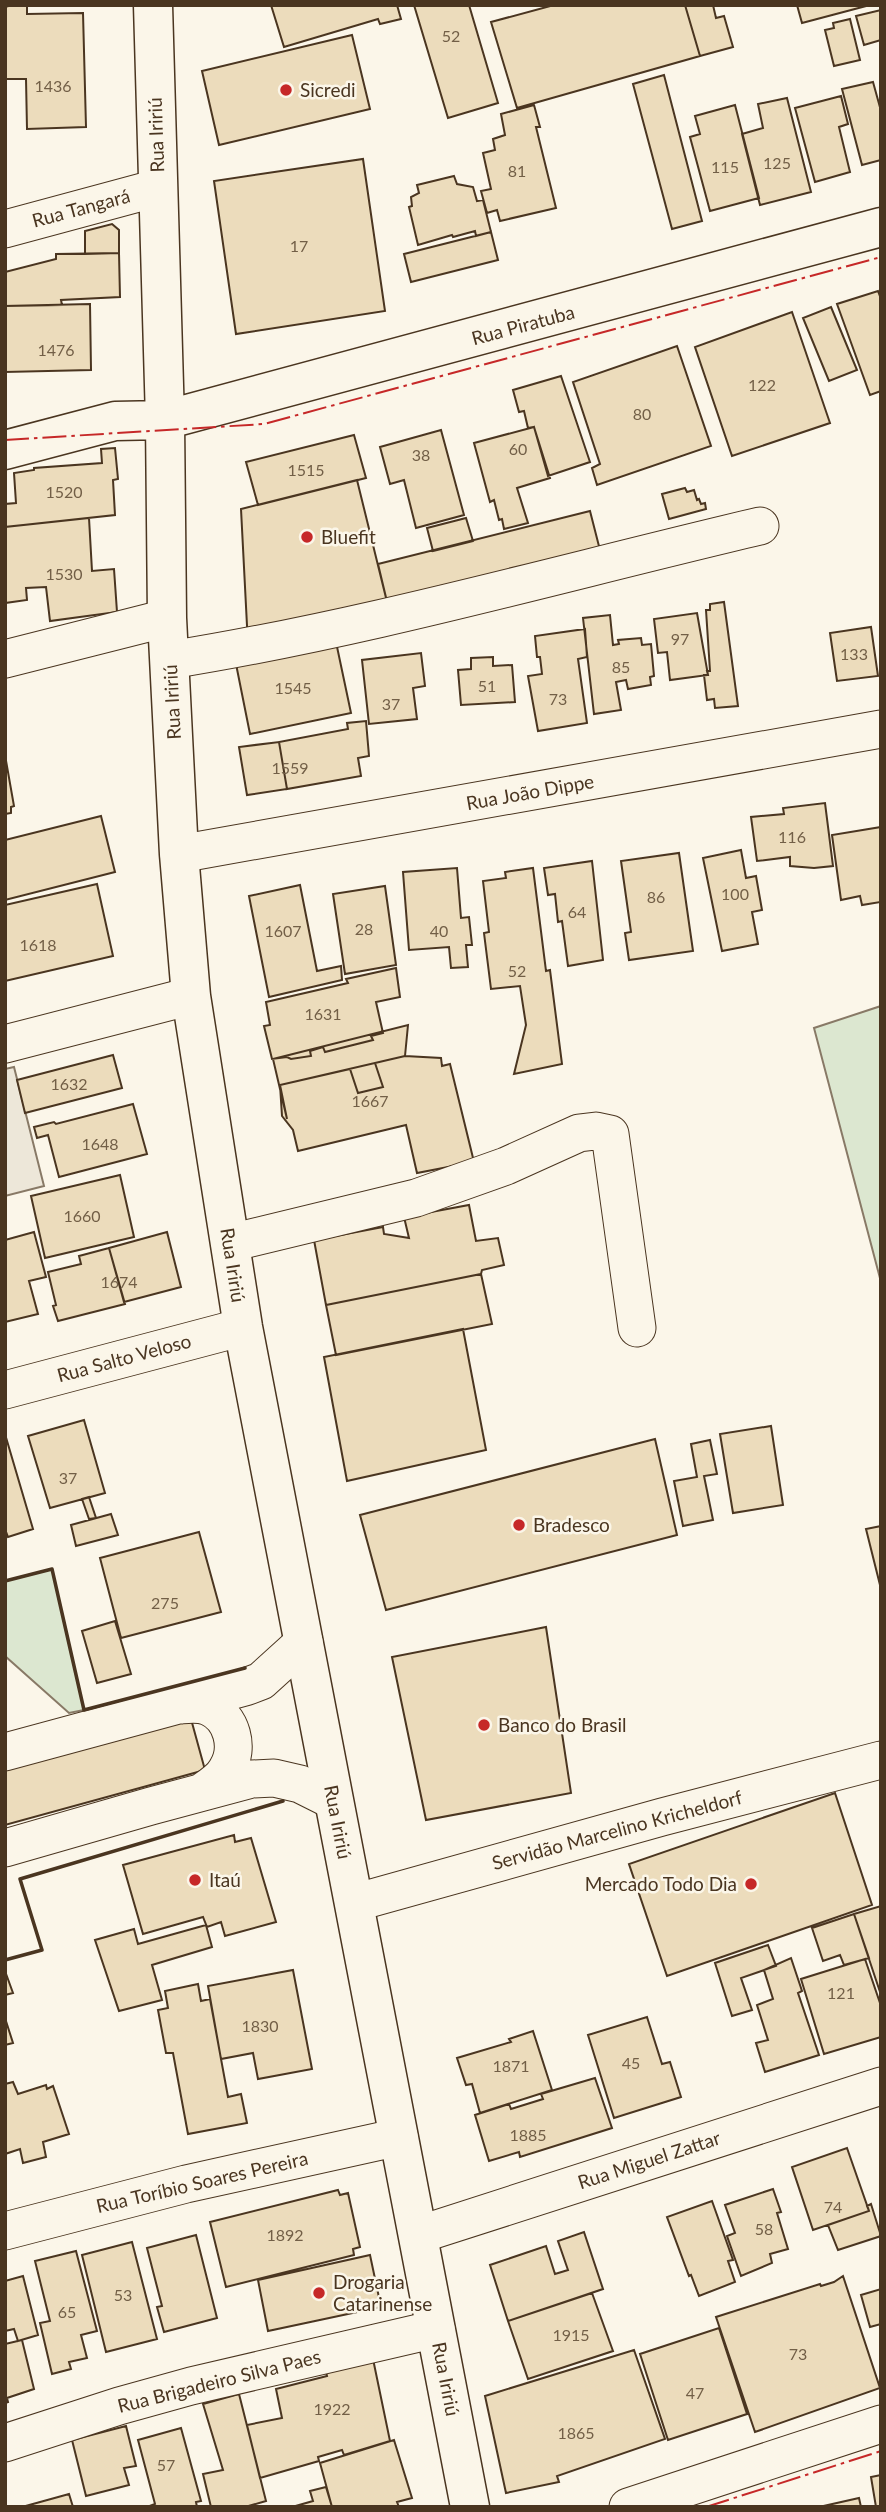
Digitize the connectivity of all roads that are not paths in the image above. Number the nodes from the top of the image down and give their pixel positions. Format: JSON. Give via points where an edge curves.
{"nodes":[{"id":1,"x":153,"y":5,"type":"edge"},
{"id":2,"x":158,"y":188,"type":"junction"},
{"id":3,"x":881,"y":227,"type":"edge"},
{"id":4,"x":5,"y":229,"type":"edge"},
{"id":5,"x":165,"y":420,"type":"junction"},
{"id":6,"x":5,"y":450,"type":"edge"},
{"id":7,"x":760,"y":526,"type":"dead end"},
{"id":8,"x":167,"y":618,"type":"junction"},
{"id":9,"x":5,"y":659,"type":"edge"},
{"id":10,"x":170,"y":660,"type":"junction"},
{"id":11,"x":881,"y":729,"type":"edge"},
{"id":12,"x":179,"y":854,"type":"junction"},
{"id":13,"x":191,"y":996,"type":"junction"},
{"id":14,"x":5,"y":1044,"type":"edge"},
{"id":15,"x":230,"y":1243,"type":"junction"},
{"id":16,"x":243,"y":1327,"type":"junction"},
{"id":17,"x":638,"y":1328,"type":"dead end"},
{"id":18,"x":5,"y":1390,"type":"edge"},
{"id":19,"x":304,"y":1642,"type":"junction"},
{"id":20,"x":181,"y":1705,"type":"junction"},
{"id":21,"x":5,"y":1752,"type":"edge"},
{"id":22,"x":881,"y":1760,"type":"edge"},
{"id":23,"x":202,"y":1792,"type":"junction"},
{"id":24,"x":334,"y":1801,"type":"junction"},
{"id":25,"x":5,"y":1848,"type":"edge"},
{"id":26,"x":354,"y":1903,"type":"junction"},
{"id":27,"x":881,"y":2086,"type":"edge"},
{"id":28,"x":399,"y":2137,"type":"junction"},
{"id":29,"x":5,"y":2231,"type":"edge"},
{"id":30,"x":418,"y":2235,"type":"junction"},
{"id":31,"x":436,"y":2329,"type":"junction"},
{"id":32,"x":881,"y":2424,"type":"edge"},
{"id":33,"x":5,"y":2443,"type":"edge"},
{"id":34,"x":470,"y":2507,"type":"edge"},
{"id":35,"x":628,"y":2507,"type":"edge"}],
"edges":[{"from":1,"to":2,"type":"main road","name":"Rua Iririú"},
{"from":2,"to":4,"type":"street","name":"Rua Tangará"},
{"from":2,"to":5,"type":"main road","name":"Rua Iririú"},
{"from":3,"to":5,"type":"main road","name":"Rua Piratuba"},
{"from":5,"to":6,"type":"main road","name":"Rua Piratuba","via":[[115,421]]},
{"from":5,"to":8,"type":"main road","name":"Rua Iririú"},
{"from":7,"to":10,"type":"street","via":[[347,626]]},
{"from":8,"to":9,"type":"street"},
{"from":8,"to":10,"type":"main road","name":"Rua Iririú"},
{"from":10,"to":12,"type":"main road","name":"Rua Iririú"},
{"from":11,"to":12,"type":"street","name":"Rua João Dippe"},
{"from":12,"to":13,"type":"main road","name":"Rua Iririú"},
{"from":13,"to":14,"type":"street"},
{"from":13,"to":15,"type":"main road","name":"Rua Iririú"},
{"from":15,"to":16,"type":"main road","name":"Rua Iririú"},
{"from":15,"to":17,"type":"street","via":[[416,1198],[506,1166],[579,1133],[596,1131],[610,1134]]},
{"from":16,"to":18,"type":"street","name":"Rua Salto Veloso"},
{"from":16,"to":19,"type":"main road","name":"Rua Iririú"},
{"from":19,"to":20,"type":"street","via":[[261,1681]]},
{"from":19,"to":24,"type":"main road","name":"Rua Iririú"},
{"from":20,"to":21,"type":"street"},
{"from":20,"to":23,"type":"street","via":[[212,1709],[232,1734],[234,1751],[228,1769]]},
{"from":22,"to":26,"type":"street","name":"Servidão Marcelino Kricheldorf"},
{"from":23,"to":24,"type":"street","via":[[274,1778],[300,1784]]},
{"from":23,"to":25,"type":"street"},
{"from":24,"to":26,"type":"main road","name":"Rua Iririú"},
{"from":26,"to":28,"type":"main road","name":"Rua Iririú"},
{"from":27,"to":30,"type":"street","name":"Rua Miguel Zattar"},
{"from":28,"to":29,"type":"street","name":"Rua Toríbio Soares Pereira","via":[[186,2184]]},
{"from":28,"to":30,"type":"main road","name":"Rua Iririú"},
{"from":30,"to":31,"type":"main road","name":"Rua Iririú"},
{"from":31,"to":33,"type":"street","name":"Rua Brigadeiro Silva Paes","via":[[191,2386]]},
{"from":31,"to":34,"type":"main road","name":"Rua Iririú"},
{"from":32,"to":35,"type":"street"}]}
